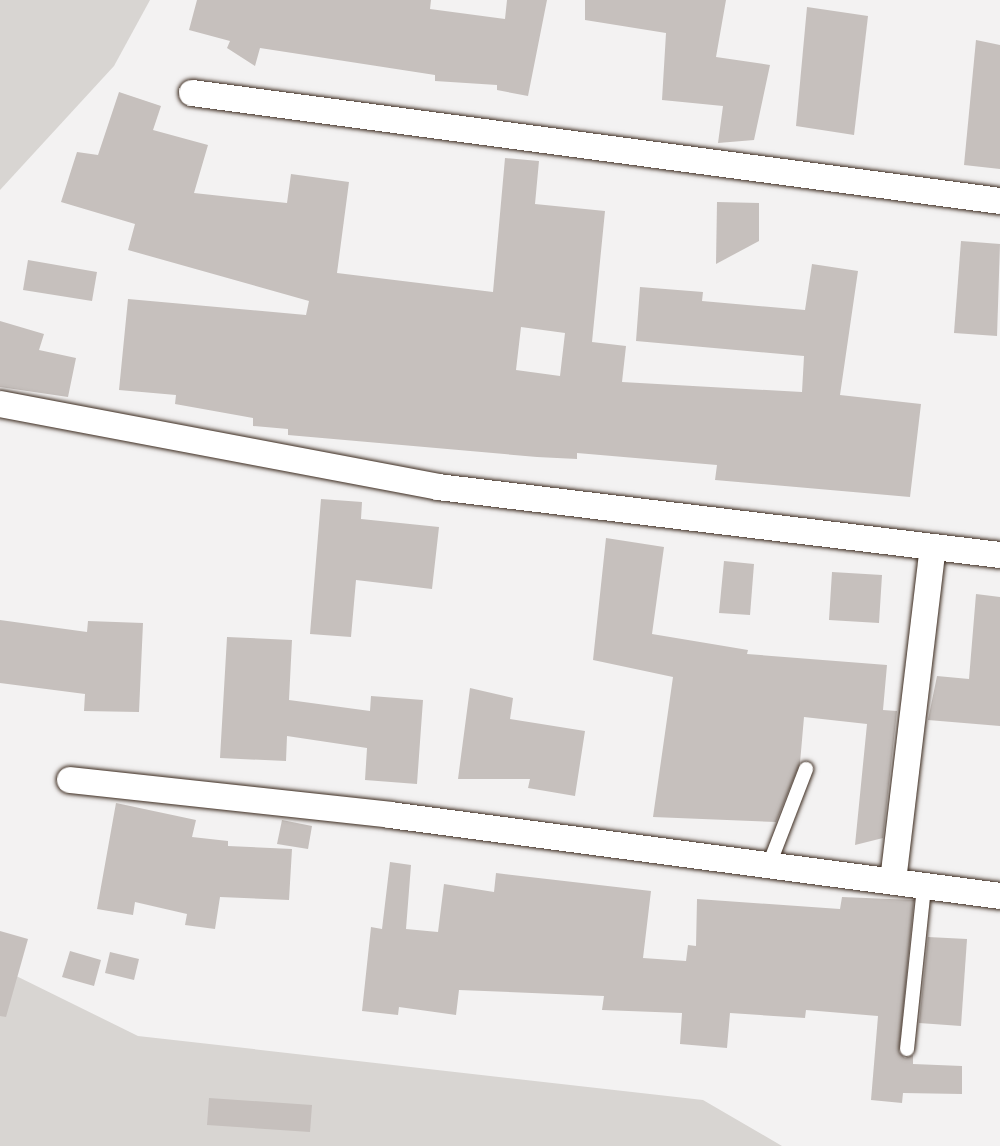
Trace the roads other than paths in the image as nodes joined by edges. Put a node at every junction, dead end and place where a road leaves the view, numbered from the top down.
1 (192, 93) dead end
2 (1000, 201) edge
3 (0, 404) edge
4 (933, 548) junction
5 (1000, 555) edge
6 (806, 769) dead end
7 (70, 780) dead end
8 (769, 865) junction
9 (893, 881) junction
10 (924, 886) junction
11 (1000, 896) edge
12 (907, 1048) dead end

1 - 2 street
3 - 4 street
4 - 5 street
4 - 9 street
6 - 8 lane
7 - 8 street
8 - 9 street
9 - 10 street
10 - 11 street
10 - 12 lane

